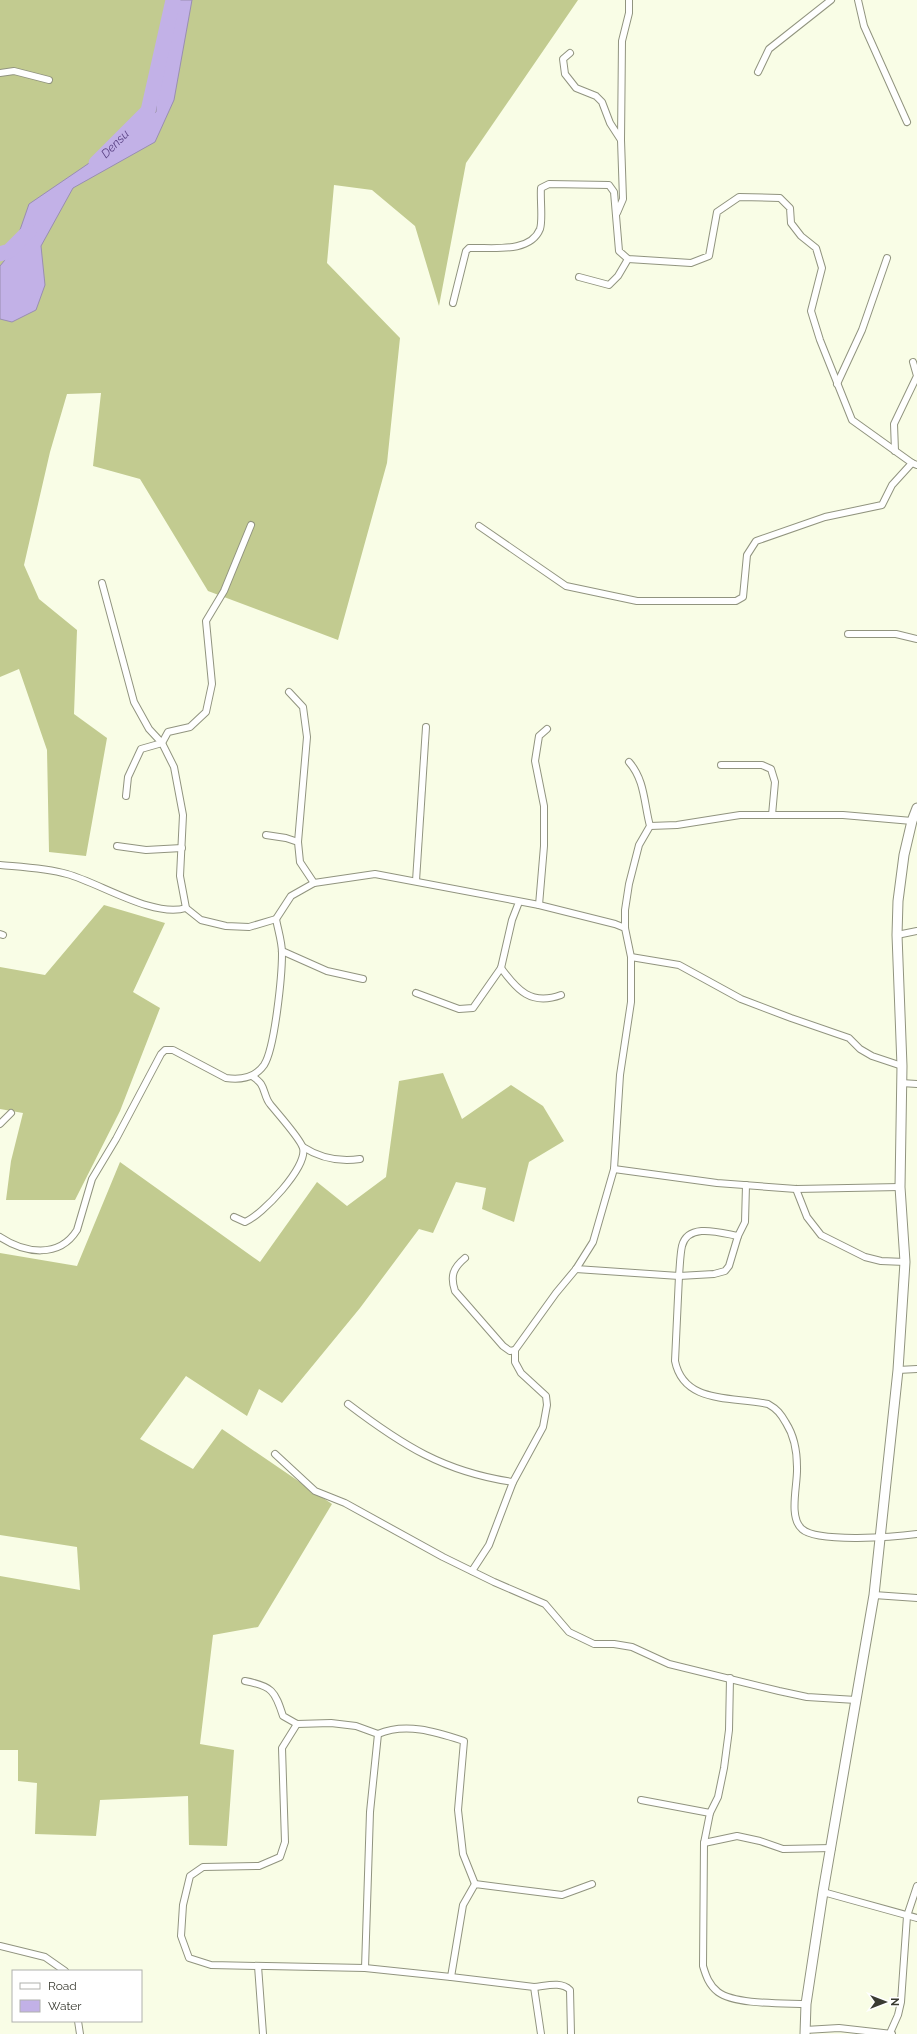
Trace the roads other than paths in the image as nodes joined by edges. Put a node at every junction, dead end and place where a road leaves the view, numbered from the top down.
1 (628, 0) edge
2 (830, 0) edge
3 (858, 0) edge
4 (570, 53) dead end
5 (758, 72) dead end
6 (0, 73) edge
7 (49, 80) dead end
8 (907, 122) dead end
9 (621, 140) junction
10 (616, 214) junction
11 (628, 258) junction
12 (887, 258) dead end
13 (579, 276) dead end
14 (453, 303) dead end
15 (913, 362) dead end
16 (837, 384) junction
17 (895, 451) junction
18 (914, 464) edge
19 (251, 525) dead end
20 (479, 526) dead end
21 (102, 583) dead end
22 (848, 634) dead end
23 (917, 639) edge
24 (289, 692) dead end
25 (426, 727) dead end
26 (547, 729) dead end
27 (162, 743) junction
28 (629, 762) dead end
29 (721, 765) dead end
30 (126, 796) dead end
31 (917, 808) edge
32 (772, 815) junction
33 (912, 821) junction
34 (650, 826) junction
35 (266, 835) dead end
36 (298, 842) junction
37 (118, 846) dead end
38 (182, 848) junction
39 (0, 865) edge
40 (416, 881) junction
41 (314, 883) junction
42 (519, 902) junction
43 (539, 905) junction
44 (186, 908) junction
45 (276, 919) junction
46 (625, 928) junction
47 (917, 931) edge
48 (897, 935) junction
49 (282, 951) junction
50 (631, 957) junction
51 (500, 968) junction
52 (363, 979) dead end
53 (416, 993) dead end
54 (561, 995) dead end
55 (902, 1066) junction
56 (252, 1076) junction
57 (901, 1083) junction
58 (917, 1084) edge
59 (11, 1113) dead end
60 (0, 1124) edge
61 (303, 1147) junction
62 (360, 1159) dead end
63 (614, 1169) junction
64 (746, 1185) junction
65 (900, 1187) junction
66 (796, 1189) junction
67 (234, 1217) dead end
68 (738, 1236) junction
69 (0, 1237) edge
70 (465, 1258) dead end
71 (905, 1262) junction
72 (576, 1269) junction
73 (679, 1275) junction
74 (515, 1350) junction
75 (917, 1369) edge
76 (898, 1370) junction
77 (348, 1404) dead end
78 (275, 1454) dead end
79 (513, 1482) junction
80 (917, 1534) edge
81 (880, 1537) junction
82 (472, 1570) junction
83 (874, 1595) junction
84 (917, 1598) edge
85 (730, 1678) junction
86 (245, 1681) dead end
87 (856, 1700) junction
88 (297, 1724) junction
89 (378, 1734) junction
90 (641, 1800) dead end
91 (710, 1814) junction
92 (704, 1843) junction
93 (832, 1848) junction
94 (474, 1884) junction
95 (592, 1884) dead end
96 (917, 1886) edge
97 (823, 1892) junction
98 (907, 1916) junction
99 (917, 1918) edge
100 (0, 1946) edge
101 (258, 1966) junction
102 (365, 1968) junction
103 (64, 1970) edge
104 (451, 1977) junction
105 (534, 1988) junction
106 (806, 2004) junction
107 (78, 2022) edge
108 (805, 2032) edge
109 (80, 2034) edge
110 (263, 2034) edge
111 (541, 2034) edge
112 (571, 2034) edge
113 (891, 2034) edge

1 - 9 street
2 - 5 street
3 - 8 street
4 - 9 street
6 - 7 street
9 - 10 street
10 - 11 street
10 - 14 street
11 - 13 street
11 - 16 street
12 - 16 street
15 - 17 street
16 - 17 street
17 - 18 street
18 - 20 street
19 - 27 street
21 - 27 street
22 - 23 street
24 - 36 street
25 - 40 street
26 - 43 street
27 - 30 street
27 - 38 street
28 - 34 street
29 - 32 street
31 - 33 street
32 - 33 street
32 - 34 street
33 - 48 street
34 - 46 street
35 - 36 street
36 - 41 street
37 - 38 street
38 - 44 street
39 - 44 street
40 - 41 street
40 - 42 street
41 - 45 street
42 - 43 street
42 - 51 street
43 - 46 street
44 - 45 street
45 - 49 street
46 - 50 street
47 - 48 street
48 - 55 street
49 - 52 street
49 - 56 street
50 - 55 street
50 - 63 street
51 - 53 street
51 - 54 street
55 - 57 street
56 - 61 street
56 - 69 street
57 - 58 street
57 - 65 street
59 - 60 street
61 - 62 street
61 - 67 street
63 - 64 street
63 - 72 street
64 - 66 street
64 - 68 street
65 - 66 street
65 - 71 street
66 - 71 street
68 - 73 street
68 - 73 street
70 - 74 street
71 - 76 street
72 - 73 street
72 - 74 street
73 - 81 street
74 - 79 street
75 - 76 street
76 - 81 street
77 - 79 street
78 - 82 street
79 - 82 street
80 - 81 street
81 - 83 street
82 - 85 street
83 - 84 street
83 - 87 street
85 - 87 street
85 - 91 street
86 - 88 street
87 - 93 street
88 - 89 street
88 - 101 street
89 - 94 street
89 - 102 street
90 - 91 street
91 - 92 street
92 - 93 street
92 - 106 street
93 - 97 street
94 - 95 street
94 - 104 street
96 - 98 street
97 - 98 street
97 - 106 street
98 - 99 street
98 - 113 street
100 - 103 street
101 - 102 street
101 - 110 street
102 - 104 street
104 - 105 street
105 - 111 street
105 - 112 street
106 - 108 street
107 - 109 street
108 - 113 street

